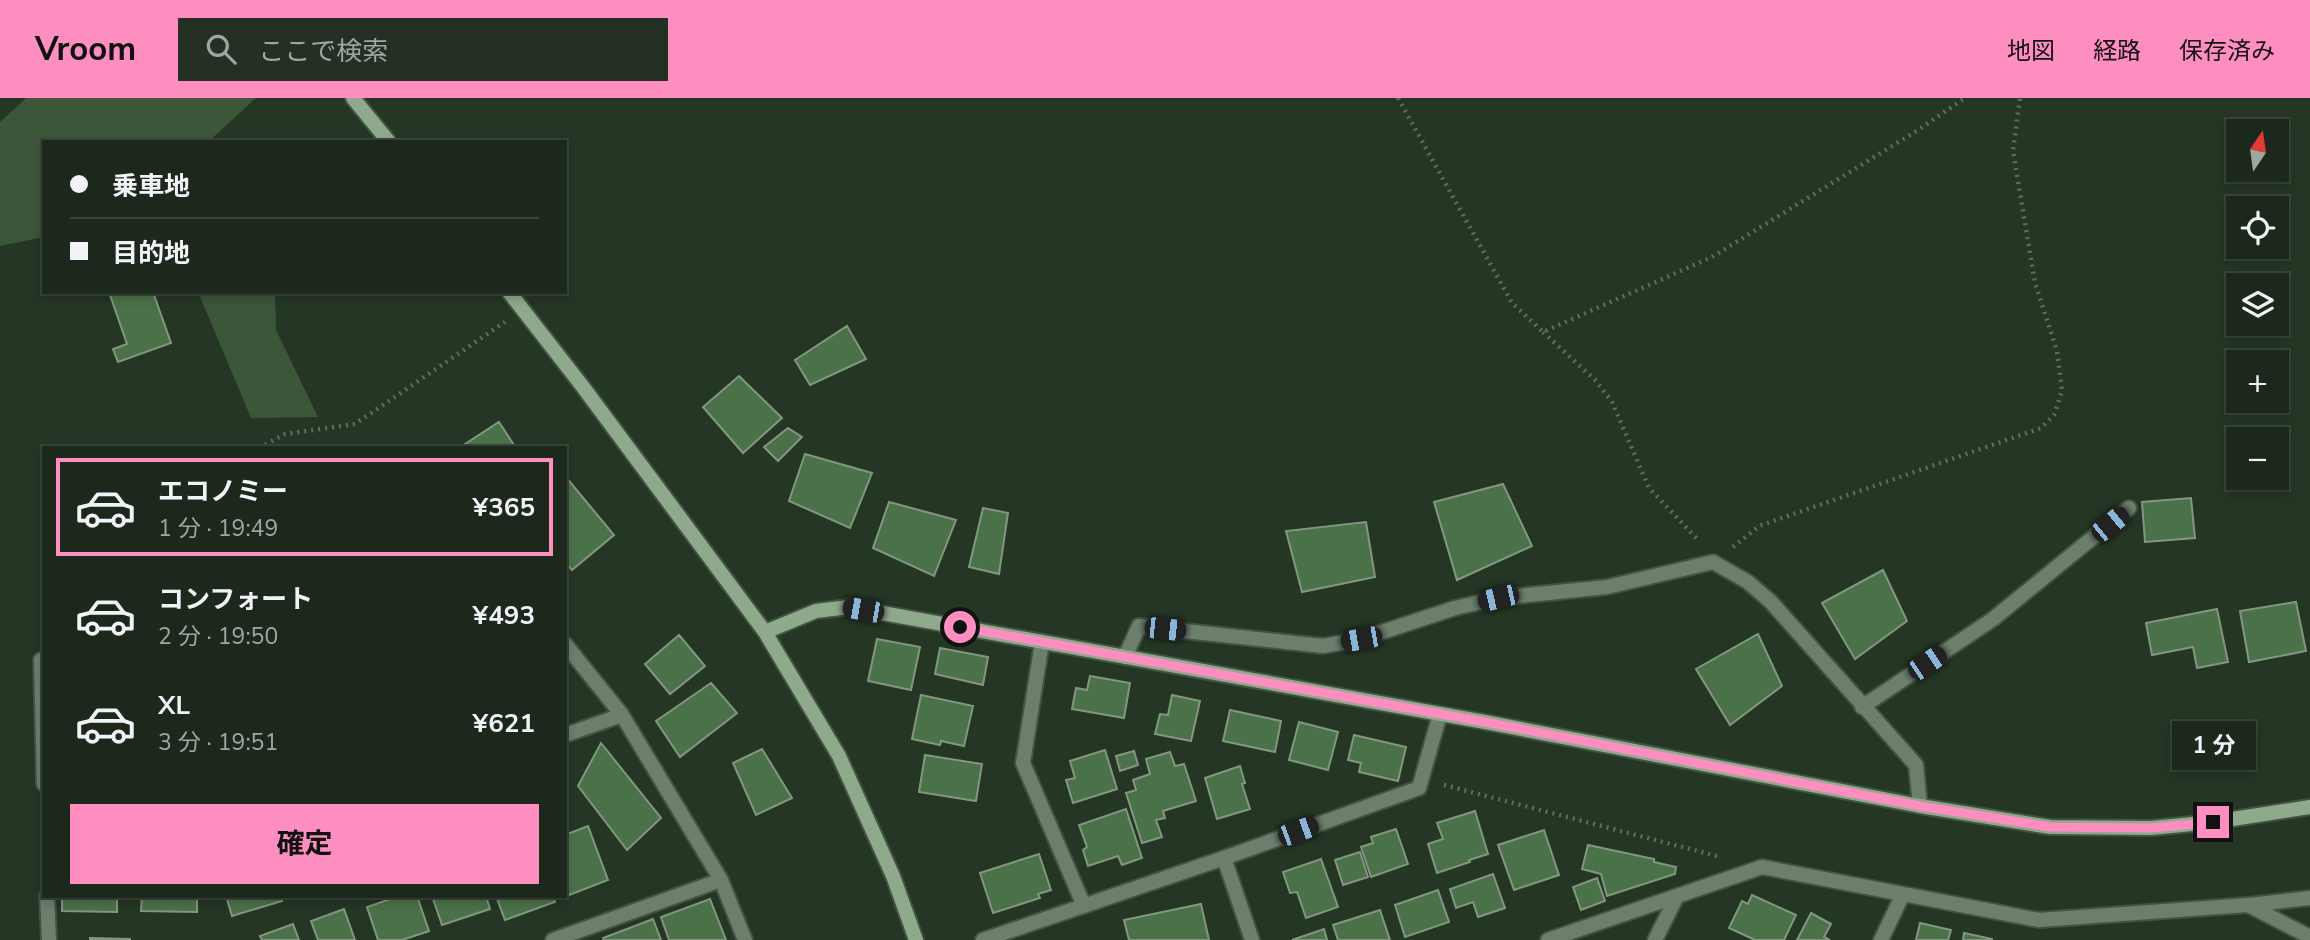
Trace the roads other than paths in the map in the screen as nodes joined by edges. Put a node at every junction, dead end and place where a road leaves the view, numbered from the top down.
1 (353, 98) edge
2 (387, 140) edge
3 (511, 294) edge
4 (2129, 508) dead end
5 (765, 632) junction
6 (1042, 642) junction
7 (567, 646) edge
8 (1125, 657) junction
9 (42, 660) edge
10 (42, 701) edge
11 (1862, 707) junction
12 (1440, 714) junction
13 (622, 715) junction
14 (567, 734) edge
15 (1920, 806) junction
16 (2310, 807) edge
17 (1224, 858) junction
18 (722, 880) junction
19 (1903, 894) junction
20 (1677, 896) junction
21 (47, 898) edge
22 (2310, 898) edge
23 (2248, 905) junction
24 (1084, 906) junction
25 (2310, 937) edge
26 (49, 940) edge
27 (553, 940) edge
28 (745, 940) edge
29 (916, 940) edge
30 (983, 940) edge
31 (1252, 940) edge
32 (1548, 940) edge
33 (1655, 940) edge
34 (1881, 940) edge

1 - 2 street
3 - 5 street
4 - 11 street
5 - 6 street
5 - 29 street
6 - 8 street
6 - 24 street
7 - 13 street
8 - 11 street
8 - 12 street
9 - 10 street
11 - 15 street
12 - 15 street
12 - 17 street
13 - 14 street
13 - 18 street
15 - 16 street
17 - 24 street
17 - 31 street
18 - 27 street
18 - 28 street
19 - 20 street
19 - 23 street
19 - 34 street
20 - 32 street
20 - 33 street
21 - 26 street
22 - 23 street
23 - 25 street
24 - 30 street

